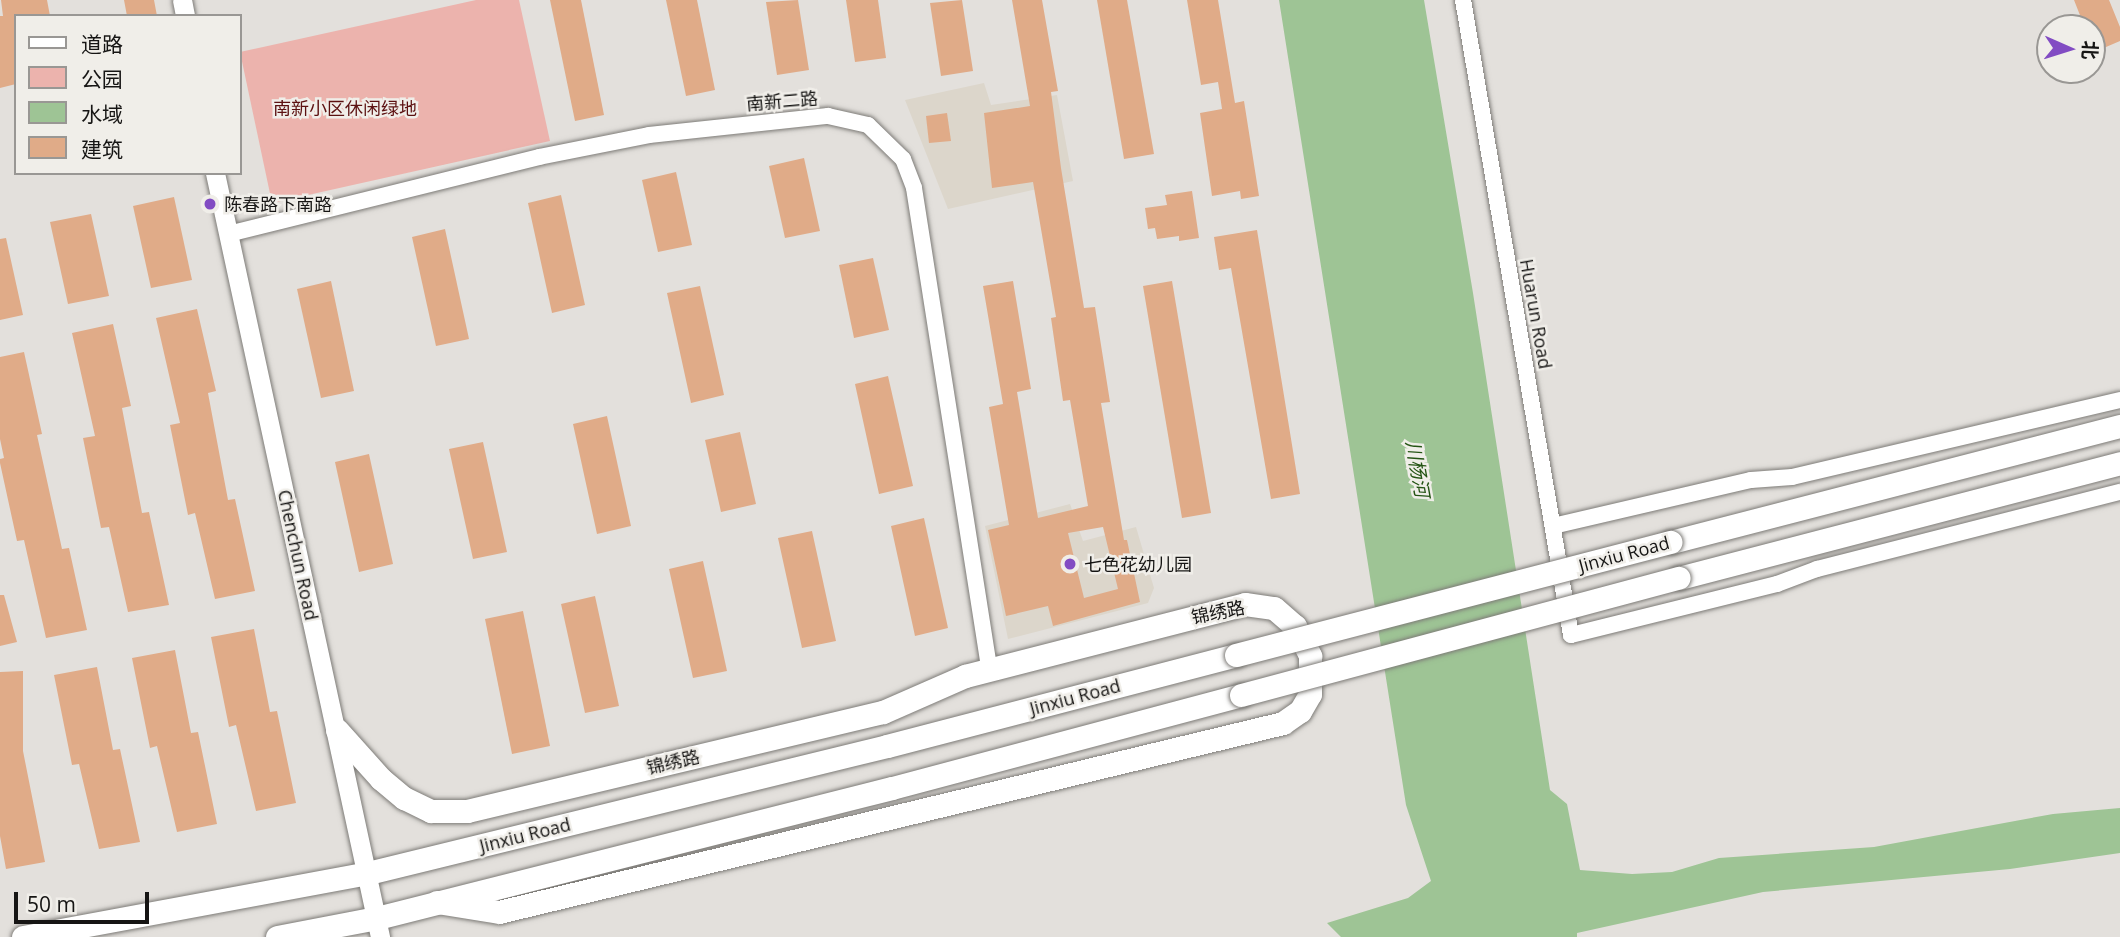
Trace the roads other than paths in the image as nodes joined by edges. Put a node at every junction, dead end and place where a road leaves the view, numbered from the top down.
1 (1463, 0) edge
2 (215, 175) edge
3 (228, 234) junction
4 (2120, 400) edge
5 (2120, 426) edge
6 (2120, 463) edge
7 (2120, 492) edge
8 (1553, 526) junction
9 (989, 669) junction
10 (337, 730) junction
11 (368, 873) junction
12 (437, 902) junction
13 (379, 927) edge
14 (23, 937) edge
15 (277, 937) edge

1 - 8 street, Huarun Road
2 - 3 street, Chenchun Road
3 - 9 street, 南新二路
3 - 10 street, Chenchun Road
4 - 8 street
5 - 11 main road, Jinxiu Road, bridge
6 - 12 main road, bridge
7 - 8 street, Huarun Road
9 - 10 main road, 锦绣路
9 - 12 main road, 锦绣路
10 - 11 street, Chenchun Road
11 - 13 street, Chenchun Road
11 - 14 main road, Jinxiu Road
12 - 13 main road
13 - 15 main road

